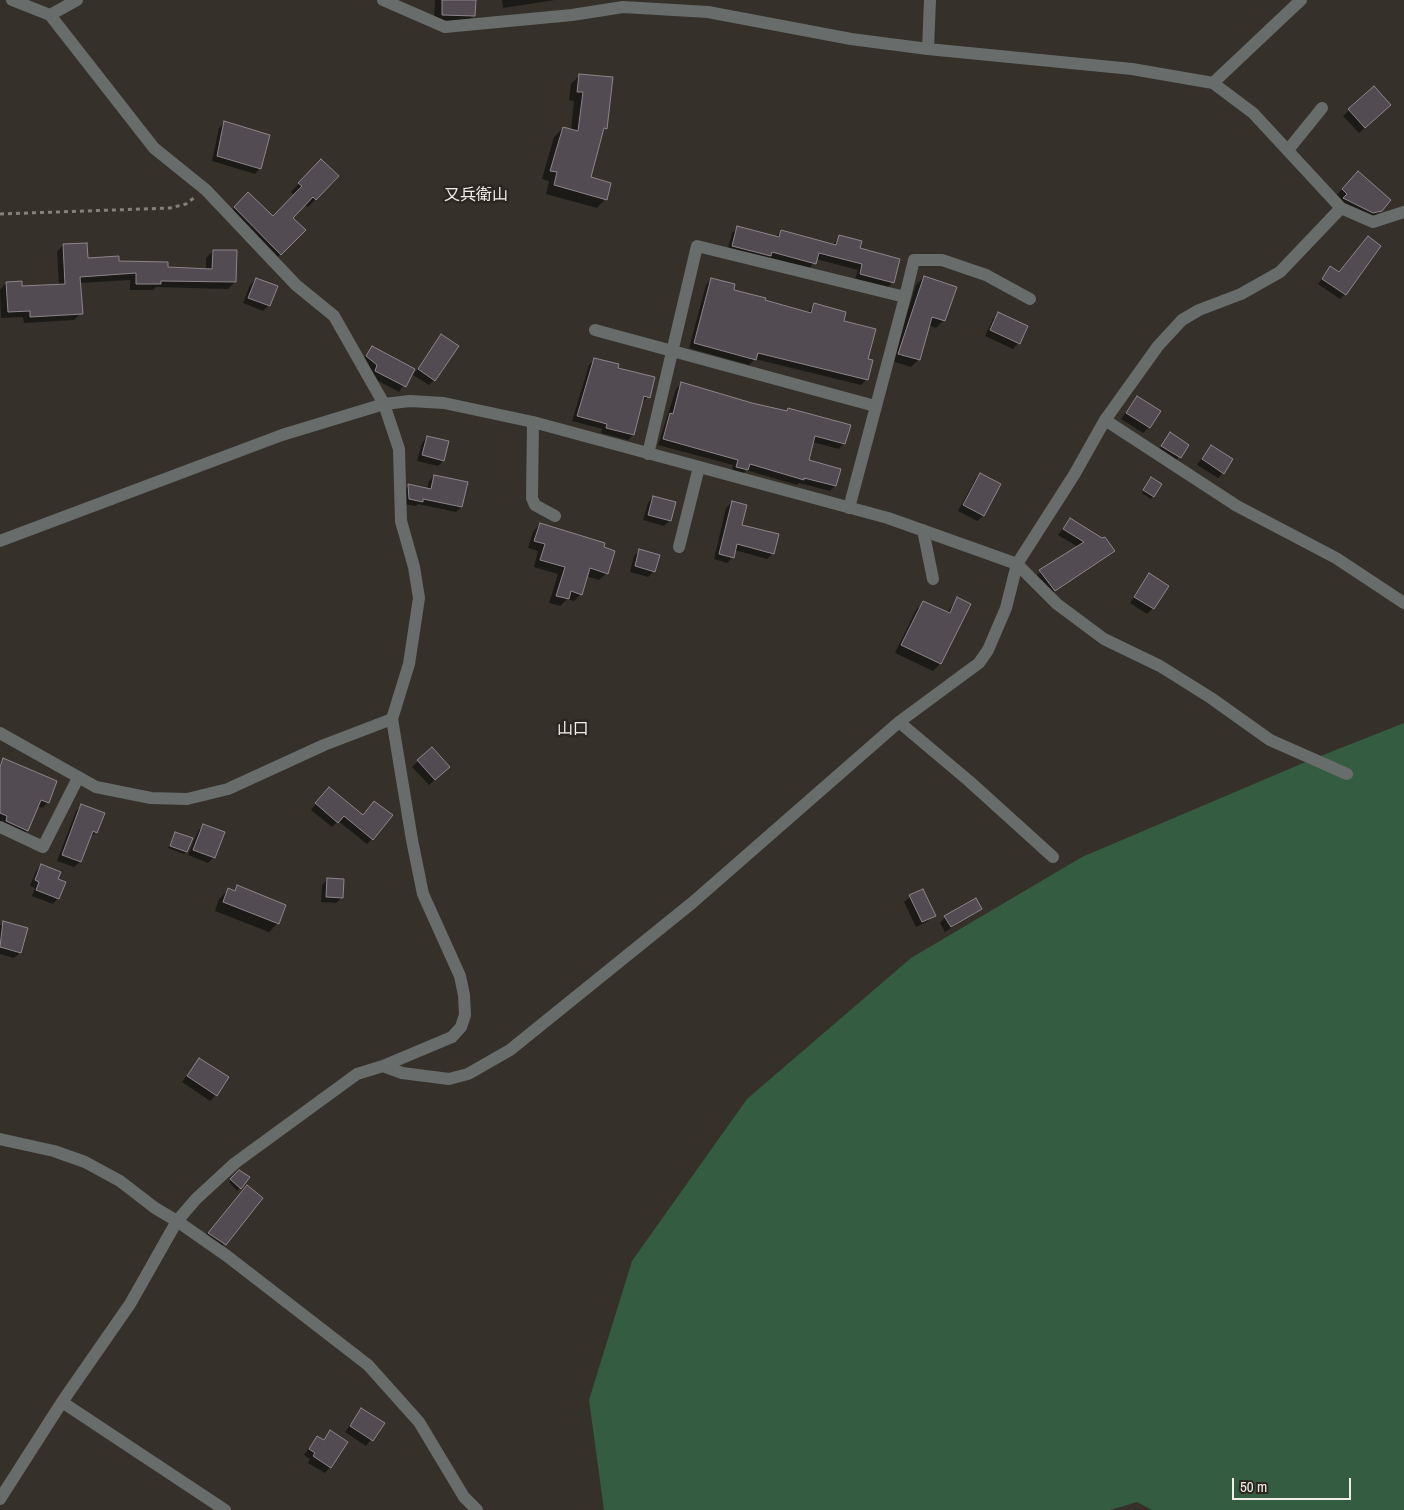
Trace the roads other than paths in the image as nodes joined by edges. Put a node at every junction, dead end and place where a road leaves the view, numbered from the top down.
1 (12, 0) edge
2 (77, 0) edge
3 (383, 0) edge
4 (930, 0) edge
5 (1300, 0) edge
6 (50, 15) junction
7 (928, 49) junction
8 (1213, 83) junction
9 (1322, 108) dead end
10 (1288, 150) junction
11 (1341, 208) junction
12 (1404, 212) edge
13 (905, 297) junction
14 (1030, 299) dead end
15 (595, 330) dead end
16 (673, 350) junction
17 (384, 404) junction
18 (875, 406) junction
19 (1105, 420) junction
20 (533, 422) junction
21 (648, 454) junction
22 (699, 466) junction
23 (849, 508) junction
24 (555, 516) dead end
25 (922, 530) junction
26 (0, 541) edge
27 (679, 547) dead end
28 (1016, 564) junction
29 (932, 579) dead end
30 (1404, 603) edge
31 (392, 719) junction
32 (899, 722) junction
33 (0, 733) edge
34 (1347, 774) dead end
35 (78, 778) junction
36 (0, 827) edge
37 (1053, 857) dead end
38 (383, 1066) junction
39 (0, 1139) edge
40 (177, 1221) junction
41 (62, 1402) junction
42 (0, 1499) edge
43 (225, 1510) edge
44 (476, 1510) edge

1 - 6 street
2 - 6 street
3 - 7 street
4 - 7 street
5 - 8 street
6 - 17 street
7 - 8 street
8 - 10 street
9 - 10 street
10 - 11 street
11 - 12 street
11 - 19 street
13 - 14 street
13 - 16 street
13 - 18 street
15 - 16 street
16 - 18 street
16 - 21 street
17 - 20 street
17 - 26 street
17 - 31 street
18 - 23 street
19 - 28 street
19 - 30 street
20 - 21 street
20 - 24 street
21 - 22 street
22 - 23 street
22 - 27 street
23 - 25 street
25 - 28 street
25 - 29 street
28 - 32 street
28 - 34 street
31 - 35 street
31 - 38 street
32 - 37 street
32 - 38 street
33 - 35 street
35 - 36 street
38 - 40 street
39 - 40 street
40 - 41 street
40 - 44 street
41 - 42 street
41 - 43 street

